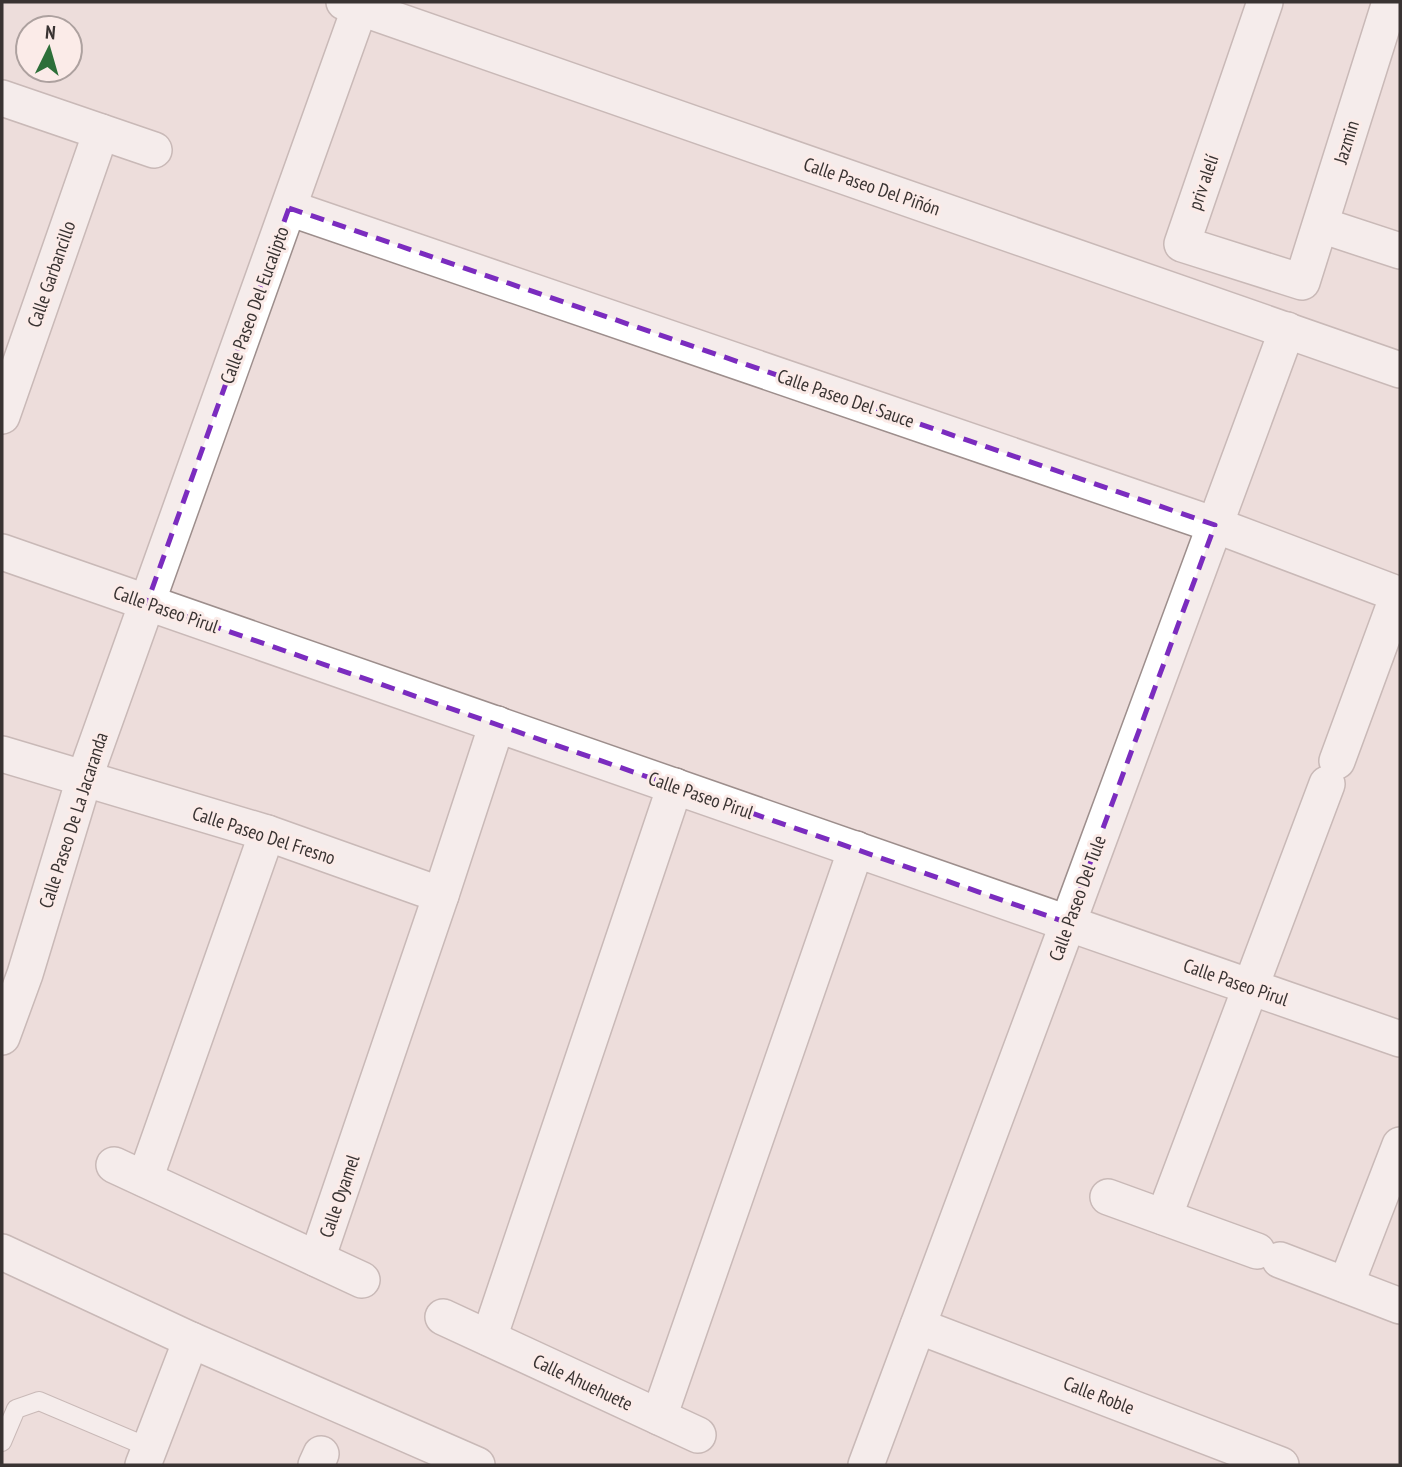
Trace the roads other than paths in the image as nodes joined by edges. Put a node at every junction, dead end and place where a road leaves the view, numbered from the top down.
1 (1265, 2) edge
2 (1390, 2) edge
3 (352, 5) edge
4 (1389, 42) edge
5 (2, 98) edge
6 (101, 132) junction
7 (154, 150) dead end
8 (289, 208) junction
9 (1321, 225) junction
10 (1400, 251) edge
11 (1302, 282) joint
12 (1287, 330) junction
13 (1400, 370) edge
14 (2, 416) edge
15 (1215, 525) junction
16 (2, 552) edge
17 (1399, 595) edge
18 (148, 603) junction
19 (497, 724) junction
20 (2, 754) edge
21 (84, 779) junction
22 (675, 786) junction
23 (267, 833) junction
24 (856, 849) junction
25 (441, 895) junction
26 (1068, 923) junction
27 (13, 969) edge
28 (1251, 987) junction
29 (2, 1037) edge
30 (1400, 1039) edge
31 (1400, 1145) edge
32 (1108, 1197) dead end
33 (1164, 1217) junction
34 (2, 1252) edge
35 (317, 1259) junction
36 (362, 1280) dead end
37 (1346, 1286) junction
38 (1400, 1306) edge
39 (443, 1317) dead end
40 (918, 1326) junction
41 (489, 1338) junction
42 (191, 1340) junction
43 (659, 1417) junction
44 (698, 1435) dead end
45 (2, 1442) edge
46 (147, 1456) edge
47 (477, 1465) edge
48 (866, 1465) edge
49 (1281, 1465) edge

1 - 11 street, priv alelí
2 - 4 street, Jazmin
3 - 8 street, Calle Paseo Del Eucalipto
3 - 12 street, Calle Paseo Del Piñón
4 - 9 street, Jazmin
5 - 6 street
6 - 7 street
6 - 14 street, Calle Garbancillo
8 - 15 street, Calle Paseo Del Sauce
8 - 18 street, Calle Paseo Del Eucalipto
9 - 10 street
9 - 11 street, Jazmin
12 - 13 street, Calle Paseo Del Piñón
12 - 15 street, Calle Paseo Del Tule
15 - 17 street, Calle Paseo Del Sauce
15 - 26 street, Calle Paseo Del Tule
16 - 18 street, Calle Paseo Pirul
17 - 28 street
18 - 19 street, Calle Paseo Pirul
18 - 21 street, Calle Paseo De La Jacaranda
19 - 22 street, Calle Paseo Pirul
19 - 25 street, Calle Oyamel
20 - 21 street, Calle Paseo Del Fresno
21 - 23 street, Calle Paseo Del Fresno
21 - 27 street, Calle Paseo De La Jacaranda
22 - 24 street, Calle Paseo Pirul
22 - 41 street
23 - 25 street, Calle Paseo Del Fresno
23 - 35 street, Calle Oyamel
24 - 26 street, Calle Paseo Pirul
24 - 43 street, Calle Ahuehuete
25 - 35 street, Calle Oyamel
26 - 28 street, Calle Paseo Pirul
26 - 40 street, Calle Paseo Del Tule
27 - 29 street, Calle Paseo De La Jacaranda
28 - 30 street, Calle Paseo Pirul
28 - 33 street
31 - 37 street
32 - 33 street
33 - 37 street
34 - 42 street
35 - 36 street
37 - 38 street
39 - 41 street, Calle Ahuehuete
40 - 48 street, Calle Paseo Del Tule
40 - 49 street, Calle Roble
41 - 43 street, Calle Ahuehuete
42 - 46 street
42 - 47 street
43 - 44 street
45 - 46 lane

